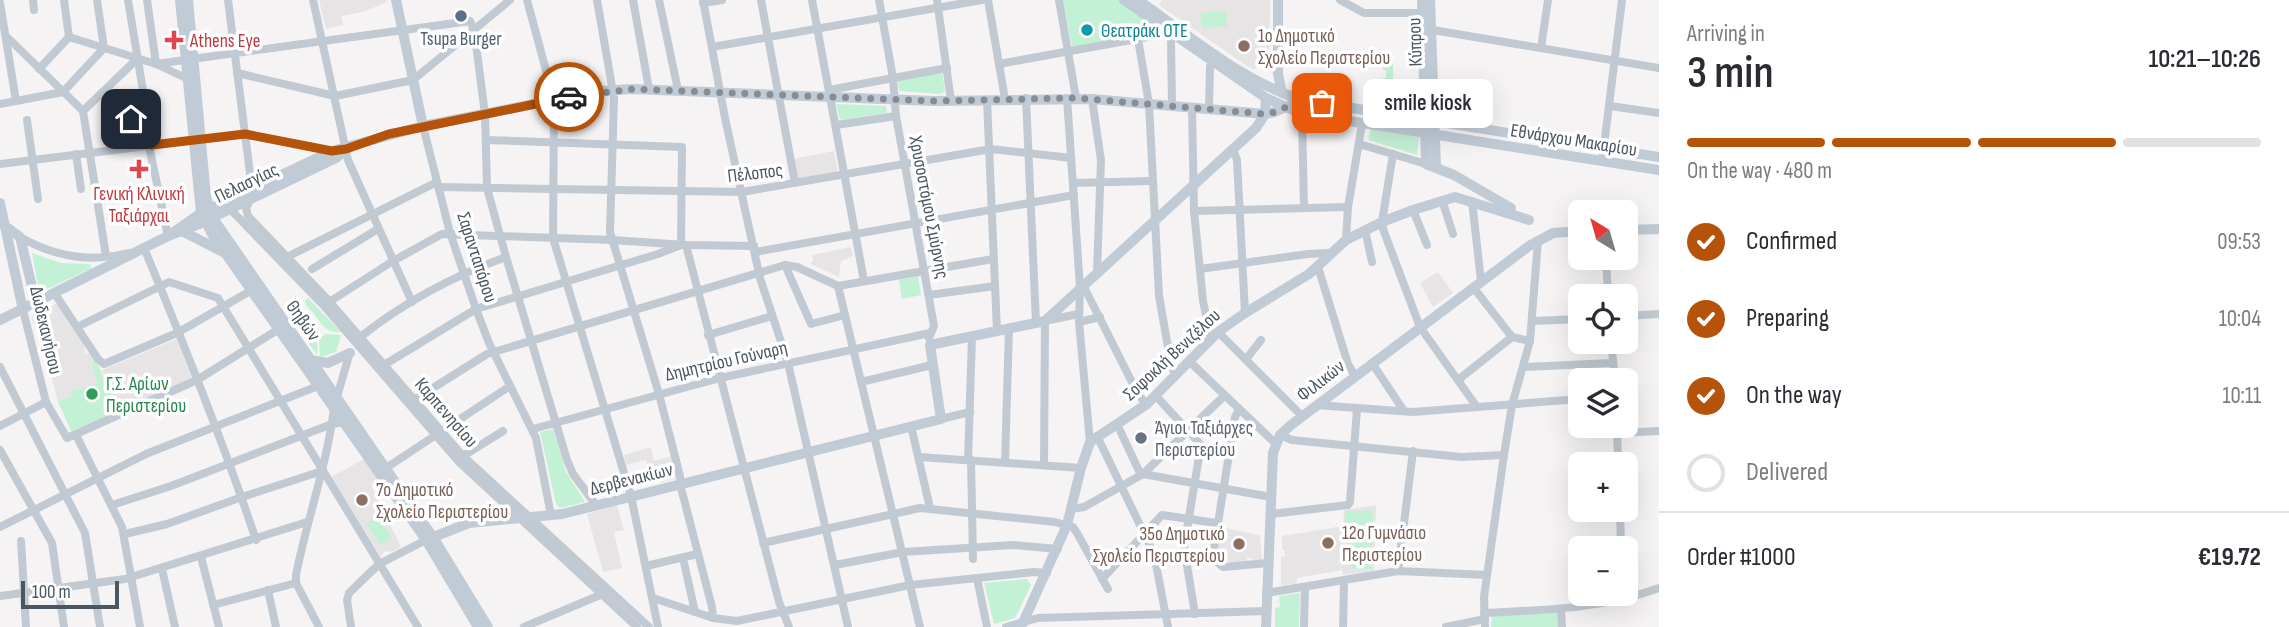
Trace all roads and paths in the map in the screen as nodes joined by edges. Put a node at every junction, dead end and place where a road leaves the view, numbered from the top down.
1 (33, 0) edge
2 (64, 0) edge
3 (97, 0) edge
4 (128, 0) edge
5 (147, 0) edge
6 (180, 0) edge
7 (188, 0) edge
8 (228, 0) edge
9 (313, 0) edge
10 (396, 0) edge
11 (510, 0) edge
12 (527, 0) edge
13 (597, 0) edge
14 (633, 0) edge
15 (659, 0) edge
16 (722, 0) edge
17 (761, 0) edge
18 (812, 0) edge
19 (879, 0) edge
20 (982, 0) edge
21 (988, 0) edge
22 (1059, 0) edge
23 (1124, 0) edge
24 (1278, 0) edge
25 (1340, 0) edge
26 (1422, 0) edge
27 (1430, 0) edge
28 (1548, 0) edge
29 (1622, 0) edge
30 (703, 2) edge
31 (0, 4) edge
32 (938, 4) edge
33 (1142, 4) edge
34 (34, 10) dead end
35 (1426, 13) junction
36 (882, 17) junction
37 (474, 29) junction
38 (817, 29) junction
39 (1427, 29) junction
40 (402, 30) junction
41 (1176, 31) junction
42 (6, 36) junction
43 (69, 37) junction
44 (768, 37) junction
45 (1138, 39) junction
46 (322, 40) junction
47 (712, 47) junction
48 (104, 48) junction
49 (1541, 48) junction
50 (1068, 51) junction
51 (235, 52) junction
52 (136, 59) junction
53 (190, 59) junction
54 (1214, 59) junction
55 (1615, 61) junction
56 (156, 64) junction
57 (999, 64) junction
58 (947, 68) junction
59 (1659, 68) edge
60 (39, 69) junction
61 (237, 73) junction
62 (1278, 74) junction
63 (893, 78) junction
64 (188, 79) junction
65 (413, 80) junction
66 (1263, 85) junction
67 (614, 89) junction
68 (649, 89) junction
69 (678, 90) junction
70 (63, 92) junction
71 (720, 92) junction
72 (830, 92) junction
73 (1282, 93) junction
74 (779, 94) junction
75 (335, 96) junction
76 (1026, 98) junction
77 (1071, 98) junction
78 (1266, 98) junction
79 (895, 99) junction
80 (1005, 99) junction
81 (1092, 99) junction
82 (554, 100) junction
83 (987, 100) junction
84 (1302, 100) junction
85 (16, 101) junction
86 (951, 101) junction
87 (0, 104) edge
88 (1149, 104) junction
89 (1172, 106) junction
90 (1610, 106) junction
91 (1192, 107) junction
92 (1286, 108) junction
93 (1209, 109) junction
94 (83, 111) junction
95 (1251, 113) junction
96 (1659, 113) edge
97 (485, 114) junction
98 (1265, 114) junction
99 (895, 116) junction
100 (147, 117) junction
101 (1317, 117) junction
102 (1302, 118) junction
103 (27, 120) dead end
104 (1430, 120) junction
105 (114, 121) dead end
106 (1362, 124) junction
107 (836, 125) junction
108 (424, 127) junction
109 (1256, 128) junction
110 (245, 134) junction
111 (1431, 134) junction
112 (198, 140) junction
113 (486, 140) junction
114 (554, 142) junction
115 (612, 144) junction
116 (1359, 144) junction
117 (150, 146) junction
118 (346, 149) junction
119 (990, 149) junction
120 (1233, 149) junction
121 (1604, 149) junction
122 (332, 151) junction
123 (91, 153) junction
124 (1029, 153) junction
125 (1393, 154) junction
126 (76, 155) junction
127 (1071, 158) junction
128 (1659, 158) edge
129 (33, 160) junction
130 (1602, 162) junction
131 (0, 164) edge
132 (905, 164) junction
133 (1431, 166) junction
134 (1659, 170) edge
135 (844, 175) junction
136 (1454, 175) junction
137 (1152, 181) junction
138 (1100, 182) junction
139 (795, 183) junction
140 (1073, 183) junction
141 (438, 185) junction
142 (1192, 186) junction
143 (487, 188) junction
144 (80, 189) dead end
145 (552, 189) junction
146 (612, 190) junction
147 (682, 192) junction
148 (741, 192) junction
149 (251, 194) junction
150 (1074, 195) junction
151 (1455, 197) junction
152 (38, 199) dead end
153 (1442, 200) junction
154 (1472, 201) junction
155 (1031, 202) junction
156 (0, 204) edge
157 (1348, 206) junction
158 (1304, 207) junction
159 (230, 209) junction
160 (992, 209) junction
161 (1239, 209) junction
162 (1413, 210) junction
163 (1194, 211) junction
164 (371, 213) junction
165 (207, 215) junction
166 (1155, 220) junction
167 (1529, 220) junction
168 (916, 222) junction
169 (1382, 222) junction
170 (2, 226) edge
171 (378, 229) junction
172 (1659, 229) edge
173 (1364, 230) junction
174 (1638, 230) edge
175 (182, 231) junction
176 (1568, 232) edge
177 (450, 233) junction
178 (855, 233) junction
179 (1453, 234) dead end
180 (168, 236) junction
181 (500, 237) junction
182 (552, 238) junction
183 (1538, 239) junction
184 (612, 240) junction
185 (1346, 240) junction
186 (21, 242) junction
187 (683, 245) junction
188 (1427, 245) dead end
189 (144, 248) junction
190 (5, 249) edge
191 (754, 249) junction
192 (1330, 253) junction
193 (226, 254) junction
194 (106, 256) junction
195 (506, 257) junction
196 (283, 258) junction
197 (993, 258) junction
198 (393, 261) junction
199 (1372, 262) dead end
200 (1241, 263) junction
201 (621, 265) junction
202 (785, 265) junction
203 (1318, 267) junction
204 (312, 269) dead end
205 (1200, 269) junction
206 (925, 270) junction
207 (463, 272) junction
208 (759, 272) junction
209 (1097, 272) junction
210 (864, 281) junction
211 (566, 282) junction
212 (1477, 284) junction
213 (160, 285) junction
214 (838, 286) junction
215 (995, 286) junction
216 (1080, 288) junction
217 (252, 290) junction
218 (697, 291) junction
219 (55, 294) junction
220 (519, 295) junction
221 (929, 295) junction
222 (412, 302) junction
223 (36, 303) junction
224 (327, 303) junction
225 (224, 307) junction
226 (476, 309) junction
227 (23, 310) junction
228 (634, 310) junction
229 (1245, 313) junction
230 (1659, 314) edge
231 (1638, 315) edge
232 (772, 316) junction
233 (845, 316) junction
234 (1100, 317) junction
235 (1079, 318) junction
236 (0, 320) edge
237 (1568, 320) edge
238 (1533, 321) junction
239 (1040, 322) junction
240 (579, 325) junction
241 (77, 327) junction
242 (1420, 327) junction
243 (1009, 328) junction
244 (279, 329) junction
245 (997, 331) junction
246 (930, 332) junction
247 (177, 333) junction
248 (708, 335) junction
249 (1214, 335) junction
250 (972, 336) junction
251 (1512, 337) junction
252 (358, 338) junction
253 (532, 340) junction
254 (1261, 340) dead end
255 (1530, 341) junction
256 (930, 345) junction
257 (249, 348) junction
258 (853, 349) junction
259 (495, 351) junction
260 (350, 352) junction
261 (1612, 354) edge
262 (1247, 358) junction
263 (310, 360) junction
264 (1189, 361) junction
265 (788, 363) junction
266 (1372, 363) junction
267 (1613, 363) junction
268 (932, 365) junction
269 (382, 366) junction
270 (0, 367) edge
271 (1524, 367) junction
272 (1614, 368) edge
273 (1175, 375) junction
274 (1354, 376) junction
275 (720, 378) junction
276 (197, 380) junction
277 (1458, 380) junction
278 (861, 382) junction
279 (318, 386) junction
280 (510, 386) junction
281 (659, 394) junction
282 (1224, 396) junction
283 (1152, 400) junction
284 (1568, 400) edge
285 (282, 401) junction
286 (412, 401) junction
287 (46, 402) junction
288 (335, 403) junction
289 (1316, 405) junction
290 (1512, 405) junction
291 (1477, 407) junction
292 (605, 408) junction
293 (1239, 409) junction
294 (1357, 409) junction
295 (1404, 411) junction
296 (970, 412) junction
297 (24, 414) junction
298 (1302, 416) junction
299 (941, 419) junction
300 (556, 422) junction
301 (338, 423) junction
302 (1117, 424) junction
303 (0, 426) edge
304 (215, 426) junction
305 (911, 426) junction
306 (533, 429) junction
307 (1189, 429) junction
308 (1638, 429) edge
309 (1659, 430) edge
310 (503, 431) dead end
311 (439, 433) junction
312 (301, 435) junction
313 (874, 435) junction
314 (72, 437) junction
315 (1093, 439) junction
316 (1278, 439) junction
317 (1353, 445) junction
318 (0, 450) edge
319 (1413, 451) junction
320 (809, 452) junction
321 (1504, 455) junction
322 (463, 456) junction
323 (919, 457) junction
324 (970, 460) junction
325 (1006, 462) junction
326 (229, 463) junction
327 (1044, 465) junction
328 (386, 468) junction
329 (743, 468) junction
330 (1081, 468) junction
331 (322, 471) junction
332 (1143, 474) junction
333 (97, 478) junction
334 (680, 484) junction
335 (1195, 484) junction
336 (1122, 487) junction
337 (1222, 488) junction
338 (65, 495) junction
339 (631, 496) junction
340 (242, 497) junction
341 (1271, 497) junction
342 (111, 505) junction
343 (596, 505) junction
344 (930, 508) junction
345 (1070, 509) junction
346 (34, 510) junction
347 (893, 512) junction
348 (972, 512) junction
349 (1270, 514) junction
350 (551, 515) junction
351 (526, 518) junction
352 (1189, 518) junction
353 (307, 522) junction
354 (1216, 523) junction
355 (1067, 525) junction
356 (0, 527) edge
357 (827, 528) junction
358 (125, 534) junction
359 (1144, 534) junction
360 (430, 538) junction
361 (256, 540) junction
362 (21, 541) dead end
363 (763, 543) junction
364 (973, 548) junction
365 (1058, 549) junction
366 (903, 552) junction
367 (697, 554) junction
368 (201, 557) junction
369 (683, 558) junction
370 (973, 559) dead end
371 (1268, 563) junction
372 (379, 564) junction
373 (835, 565) junction
374 (646, 566) junction
375 (162, 569) junction
376 (1398, 571) junction
377 (1047, 573) junction
378 (1487, 575) junction
379 (132, 577) junction
380 (977, 578) junction
381 (1102, 579) junction
382 (1344, 581) junction
383 (296, 583) junction
384 (93, 584) junction
385 (910, 585) junction
386 (1305, 587) junction
387 (1659, 588) edge
388 (1108, 589) dead end
389 (58, 590) junction
390 (268, 590) junction
391 (605, 592) junction
392 (1266, 593) junction
393 (1638, 593) edge
394 (23, 594) junction
395 (0, 596) edge
396 (653, 598) junction
397 (842, 599) junction
398 (214, 605) junction
399 (1576, 606) edge
400 (1561, 609) junction
401 (695, 611) junction
402 (782, 611) junction
403 (1266, 611) junction
404 (1166, 614) junction
405 (1195, 614) junction
406 (1124, 617) junction
407 (713, 618) junction
408 (1485, 620) edge
409 (1023, 624) edge
410 (26, 627) edge
411 (64, 627) edge
412 (100, 627) edge
413 (140, 627) edge
414 (175, 627) edge
415 (219, 627) edge
416 (276, 627) edge
417 (319, 627) edge
418 (351, 627) edge
419 (418, 627) edge
420 (478, 627) edge
421 (488, 627) edge
422 (524, 627) edge
423 (637, 627) edge
424 (649, 627) edge
425 (658, 627) edge
426 (789, 627) edge
427 (848, 627) edge
428 (920, 627) edge
429 (987, 627) edge
430 (1006, 627) edge
431 (1123, 627) edge
432 (1168, 627) edge
433 (1266, 627) edge
434 (1304, 627) edge
435 (1343, 627) edge
436 (1446, 627) edge
437 (1562, 627) edge

1 - 34 street
2 - 43 street
3 - 48 street
4 - 52 street
5 - 56 street
6 - 53 street, Θηβών
7 - 53 street, Θηβών
8 - 51 street
9 - 46 street
10 - 40 street, Σαρανταπόρου
11 - 37 street
12 - 82 street
13 - 67 street
14 - 68 street
15 - 69 street
16 - 30 street
17 - 44 street
18 - 38 street
19 - 36 street, Χρυσοστόμου Σμύρνης
20 - 32 street
21 - 57 street
22 - 50 street
23 - 33 street
24 - 62 street
25 - 35 street
26 - 35 street, Κύπρου
27 - 35 street, Κύπρου
28 - 49 street
29 - 55 street
30 - 47 street
31 - 42 street
32 - 36 street
32 - 58 street
33 - 41 street
35 - 39 street, Κύπρου
36 - 38 street
36 - 63 street, Χρυσοστόμου Σμύρνης
37 - 40 street
37 - 65 street
37 - 97 street
38 - 44 street
38 - 72 street
39 - 49 street
39 - 104 street, Κύπρου
40 - 46 street
40 - 65 street, Σαρανταπόρου
41 - 45 street
41 - 54 street
41 - 89 street
42 - 60 street
42 - 85 street
43 - 48 street
43 - 60 street
44 - 47 street
44 - 74 street
45 - 50 street
45 - 88 street
46 - 51 street
46 - 75 street
47 - 71 street
48 - 52 street
48 - 70 street
49 - 55 street
50 - 57 street
50 - 77 street
51 - 53 street
51 - 61 street
52 - 56 street
52 - 94 street
52 - 100 street
53 - 56 street
53 - 64 street, Θηβών
53 - 112 street, Θηβών
54 - 66 street, Εθνάρχου Μακαρίου
54 - 78 street
54 - 93 street
55 - 59 street
55 - 90 street
56 - 64 street
57 - 80 street
58 - 63 street
58 - 86 street
60 - 70 street
61 - 75 street
61 - 110 street
62 - 66 street
62 - 73 street
63 - 72 street
63 - 79 street, Χρυσοστόμου Σμύρνης
64 - 112 street, Θηβών
65 - 75 street
65 - 108 street, Σαρανταπόρου
66 - 73 street, Εθνάρχου Μακαρίου
67 - 68 street
67 - 82 street
67 - 115 street
68 - 69 street
69 - 71 street
70 - 85 street
70 - 94 street
71 - 74 street
71 - 148 street
72 - 74 street
72 - 79 street
72 - 107 street
73 - 84 street, Εθνάρχου Μακαρίου
74 - 139 street
75 - 118 street
76 - 77 street
76 - 80 street
76 - 124 street
77 - 81 street
77 - 127 street
78 - 92 street
78 - 98 street
79 - 86 street
79 - 99 street, Χρυσοστόμου Σμύρνης
80 - 83 street
81 - 88 street
81 - 138 street
82 - 97 street
82 - 114 street
83 - 86 street
83 - 119 street
84 - 92 street
84 - 104 street, Εθνάρχου Μακαρίου
85 - 87 street
88 - 89 street
88 - 137 street
89 - 91 street
90 - 96 street
90 - 121 street
91 - 93 street
91 - 142 street
92 - 98 street
92 - 101 street
93 - 95 street
94 - 123 street
95 - 98 street
95 - 109 street
97 - 108 street
97 - 113 street
98 - 102 street
98 - 109 street
99 - 107 street
99 - 132 street, Χρυσοστόμου Σμύρνης
100 - 105 street
100 - 117 street
101 - 102 street
101 - 106 street, Εθνάρχου Μακαρίου
102 - 158 street
103 - 129 street
104 - 111 street, Κύπρου
104 - 121 street, Εθνάρχου Μακαρίου
106 - 111 street, Εθνάρχου Μακαρίου
106 - 116 street
107 - 135 street
108 - 118 street
108 - 141 street, Σαρανταπόρου
109 - 120 street
110 - 112 street
110 - 122 street
110 - 149 street
111 - 130 street, Εθνάρχου Μακαρίου
111 - 133 street, Κύπρου
112 - 117 street
112 - 165 street, Θηβών
113 - 114 street
113 - 143 street
114 - 115 street
114 - 145 street
115 - 146 street
115 - 147 street
116 - 125 street
116 - 157 street
117 - 123 street
117 - 180 street
118 - 122 street, Πελασγίας
118 - 149 street, Πελασγίας
118 - 164 street
119 - 124 street, Πέλοπος
119 - 132 street, Πέλοπος
119 - 160 street
120 - 142 street
120 - 161 street
121 - 128 street, Εθνάρχου Μακαρίου
121 - 130 street
122 - 149 street, Πελασγίας
123 - 126 street
123 - 194 street
124 - 127 street, Πέλοπος
124 - 155 street
125 - 133 street
125 - 169 street
126 - 129 street
126 - 144 street
127 - 140 street
129 - 131 street
129 - 152 street
130 - 134 street, Εθνάρχου Μακαρίου
132 - 135 street, Πέλοπος
132 - 168 street, Χρυσοστόμου Σμύρνης
133 - 136 street
135 - 139 street, Πέλοπος
135 - 178 street
136 - 151 street
136 - 167 street
137 - 138 street
137 - 166 street
138 - 140 street
138 - 209 street
139 - 148 street, Πέλοπος
140 - 150 street
141 - 143 street, Πέλοπος
141 - 164 street
141 - 177 street, Σαρανταπόρου
142 - 163 street
142 - 166 street
143 - 145 street, Πέλοπος
143 - 181 street
145 - 146 street, Πέλοπος
145 - 182 street
146 - 147 street, Πέλοπος
146 - 184 street
147 - 148 street, Πέλοπος
147 - 187 street
148 - 191 street
149 - 159 street, Πελασγίας
149 - 165 street, Πελασγίας
149 - 196 street, Καρπενησίου
150 - 155 street
150 - 216 street
151 - 153 street, Σοφοκλή Βενιζέλου
151 - 154 street, Σοφοκλή Βενιζέλου
153 - 162 street, Σοφοκλή Βενιζέλου
153 - 179 street
154 - 167 street, Σοφοκλή Βενιζέλου
154 - 212 street
155 - 160 street
155 - 239 street
156 - 170 street, Δωδεκανήσου
157 - 158 street
157 - 185 street
158 - 161 street
159 - 165 street, Πελασγίας
159 - 196 street, Καρπενησίου
160 - 168 street
160 - 197 street
161 - 163 street
161 - 200 street
162 - 169 street, Σοφοκλή Βενιζέλου
162 - 188 street
163 - 205 street
164 - 171 street
164 - 196 street
165 - 175 street, Πελασγίας
165 - 180 street, Πελασγίας
165 - 193 street, Θηβών
165 - 263 street, Θηβών
166 - 209 street
166 - 273 street
167 - 183 street
168 - 178 street
168 - 206 street, Χρυσοστόμου Σμύρνης
169 - 173 street, Σοφοκλή Βενιζέλου
169 - 242 street
170 - 186 street
170 - 190 street, Δωδεκανήσου
171 - 198 street
171 - 204 street
172 - 174 street
173 - 185 street, Σοφοκλή Βενιζέλου
173 - 199 street
175 - 180 street, Πελασγίας
175 - 193 street
176 - 183 street
177 - 181 street
177 - 198 street
177 - 207 street, Σαρανταπόρου
178 - 191 street
178 - 210 street
180 - 189 street, Πελασγίας
181 - 182 street
181 - 195 street
182 - 184 street
182 - 211 street
183 - 212 street, Φιλικών
183 - 238 street
184 - 187 street
184 - 201 street
185 - 192 street, Σοφοκλή Βενιζέλου
186 - 190 street
186 - 194 street
186 - 223 street, Δωδεκανήσου
187 - 191 street
187 - 201 street
187 - 218 street
189 - 194 street
189 - 213 street
189 - 219 street, Πελασγίας
190 - 227 street, Δωδεκανήσου
191 - 208 street
192 - 200 street
192 - 203 street, Σοφοκλή Βενιζέλου
193 - 217 street, Θηβών
195 - 207 street
195 - 220 street
196 - 224 street, Καρπενησίου
197 - 206 street
197 - 215 street
198 - 222 street
198 - 224 street
200 - 205 street
200 - 229 street
201 - 211 street
201 - 228 street
202 - 208 street
202 - 214 street
202 - 233 street
203 - 229 street, Σοφοκλή Βενιζέλου
203 - 274 street
205 - 249 street
206 - 210 street
206 - 221 street, Χρυσοστόμου Σμύρνης
207 - 222 street
207 - 226 street, Σαρανταπόρου
208 - 218 street
208 - 232 street
209 - 216 street
210 - 214 street
211 - 220 street
211 - 240 street
212 - 242 street, Φιλικών
212 - 251 street
213 - 225 street
213 - 241 street
213 - 247 street
214 - 233 street
215 - 221 street
215 - 245 street
216 - 234 street
216 - 235 street
216 - 239 street
217 - 225 street
217 - 244 street, Θηβών
218 - 228 street
218 - 248 street
219 - 223 street, Πελασγίας
219 - 241 street
220 - 226 street
220 - 253 street
221 - 246 street, Χρυσοστόμου Σμύρνης
222 - 252 street
223 - 227 street, Πελασγίας
224 - 252 street, Καρπενησίου
225 - 247 street
225 - 257 street
226 - 259 street, Σαρανταπόρου
226 - 269 street
227 - 236 street, Πελασγίας
227 - 287 street, Δωδεκανήσου
228 - 240 street
228 - 281 street
229 - 249 street, Σοφοκλή Βενιζέλου
230 - 231 street
232 - 248 street
232 - 265 street
233 - 258 street
234 - 235 street
234 - 283 street
235 - 239 street
235 - 315 street
237 - 238 street
238 - 255 street
239 - 243 street
239 - 327 street
240 - 253 street
240 - 292 street
241 - 247 street
242 - 266 street, Φιλικών
242 - 277 street
243 - 245 street
243 - 325 street
244 - 257 street
244 - 279 street, Θηβών
245 - 250 street
246 - 256 street, Χρυσοστόμου Σμύρνης
246 - 258 street, Δημητρίου Γούναρη
247 - 276 street
248 - 275 street
249 - 262 street
249 - 264 street, Σοφοκλή Βενιζέλου
250 - 256 street
250 - 296 street
251 - 255 street
251 - 277 street
252 - 260 street
252 - 269 street, Καρπενησίου
253 - 259 street
253 - 300 street
254 - 262 street
255 - 271 street
256 - 268 street, Χρυσοστόμου Σμύρνης
257 - 276 street
257 - 285 street
258 - 265 street, Δημητρίου Γούναρη
258 - 278 street
259 - 280 street, Σαρανταπόρου
259 - 286 street
260 - 263 street
260 - 288 street
261 - 267 street
262 - 298 street
263 - 288 street, Θηβών
264 - 273 street, Σοφοκλή Βενιζέλου
264 - 282 street
265 - 275 street, Δημητρίου Γούναρη
265 - 320 street
266 - 274 street, Φιλικών
266 - 295 street
267 - 271 street
267 - 272 street
268 - 278 street
268 - 299 street, Χρυσοστόμου Σμύρνης
269 - 286 street, Καρπενησίου
270 - 297 street
271 - 290 street
273 - 283 street, Σοφοκλή Βενιζέλου
274 - 289 street, Φιλικών
275 - 281 street, Δημητρίου Γούναρη
275 - 329 street
276 - 304 street
276 - 314 street
277 - 291 street
278 - 313 street
279 - 285 street
279 - 288 street, Θηβών
280 - 306 street, Σαρανταπόρου
280 - 311 street
281 - 292 street, Δημητρίου Γούναρη
281 - 334 street
282 - 293 street
282 - 307 street
283 - 302 street, Σοφοκλή Βενιζέλου
283 - 307 street
284 - 290 street
285 - 304 street
285 - 312 street
286 - 311 street, Καρπενησίου
287 - 297 street
287 - 314 street, Δωδεκανήσου
288 - 301 street, Θηβών
288 - 328 street, Θηβών
289 - 294 street
289 - 298 street, Φιλικών
290 - 291 street
290 - 321 street
291 - 295 street
292 - 300 street, Δημητρίου Γούναρη
292 - 339 street
293 - 316 street
293 - 337 street
294 - 295 street
294 - 317 street
296 - 299 street, Δερβενακίων
296 - 324 street
297 - 303 street
297 - 338 street
298 - 316 street, Φιλικών
299 - 305 street, Δερβενακίων
300 - 306 street, Δημητρίου Γούναρη
300 - 343 street
301 - 312 street
301 - 331 street
301 - 360 street, Θηβών
302 - 315 street, Σοφοκλή Βενιζέλου
302 - 332 street
304 - 326 street
304 - 333 street
305 - 313 street, Δερβενακίων
305 - 323 street
306 - 350 street, Σαρανταπόρου
307 - 332 street
307 - 335 street
308 - 309 street
310 - 322 street
311 - 322 street, Καρπενησίου
311 - 328 street
311 - 351 street, Καρπενησίου
312 - 326 street
312 - 331 street
313 - 320 street, Δερβενακίων
313 - 347 street
314 - 333 street, Δωδεκανήσου
315 - 330 street
315 - 336 street
316 - 317 street
316 - 341 street
317 - 319 street
317 - 349 street
318 - 346 street
319 - 321 street
319 - 376 street
320 - 329 street, Δερβενακίων
320 - 357 street
321 - 378 street
322 - 351 street, Καρπενησίου
323 - 324 street
323 - 344 street
324 - 325 street
324 - 348 street
325 - 327 street
326 - 340 street
326 - 342 street
327 - 330 street
328 - 360 street, Θηβών
329 - 334 street, Δερβενακίων
329 - 363 street
330 - 345 street
331 - 340 street
331 - 353 street
331 - 372 street
332 - 335 street
332 - 336 street
333 - 338 street
333 - 342 street, Δωδεκανήσου
334 - 339 street, Δερβενακίων
334 - 367 street
335 - 337 street
335 - 352 street
336 - 345 street
336 - 359 street
337 - 341 street
337 - 354 street
338 - 346 street
338 - 384 street
339 - 343 street, Δερβενακίων
339 - 374 street
340 - 358 street
340 - 361 street
341 - 349 street
342 - 358 street, Δωδεκανήσου
343 - 350 street, Δερβενακίων
344 - 347 street
344 - 348 street
345 - 355 street
346 - 356 street
346 - 389 street
347 - 357 street
347 - 366 street
348 - 355 street
348 - 364 street
349 - 371 street
350 - 351 street, Δερβενακίων
351 - 360 street, Δερβενακίων
351 - 391 street, Καρπενησίου
352 - 354 street
352 - 359 street
352 - 405 street
353 - 361 street
353 - 383 street
354 - 371 street
355 - 365 street
355 - 381 street
357 - 363 street
357 - 373 street
358 - 379 street, Δωδεκανήσου
359 - 381 street
359 - 404 street
360 - 372 street, Δερβενακίων
360 - 420 street, Θηβών
360 - 421 street, Θηβών
361 - 368 street
362 - 394 street
363 - 402 street
364 - 365 street
364 - 366 street
364 - 370 street
365 - 377 street
366 - 373 street
366 - 385 street
367 - 369 street
367 - 407 street
368 - 375 street
368 - 398 street
369 - 374 street
369 - 401 street
371 - 392 street
372 - 418 street, Δερβενακίων
372 - 419 street
373 - 397 street
374 - 396 street
375 - 379 street
375 - 414 street
376 - 378 street
376 - 382 street
377 - 380 street
377 - 409 street
378 - 408 street
379 - 384 street
379 - 413 street, Δωδεκανήσου
380 - 385 street
380 - 429 street
381 - 388 street
382 - 386 street
382 - 435 street
383 - 390 street
383 - 417 street
384 - 389 street
384 - 412 street
385 - 397 street
385 - 428 street
386 - 392 street
386 - 434 street
387 - 393 street
389 - 394 street
389 - 411 street
390 - 398 street
390 - 416 street
391 - 422 street
391 - 423 street, Καρπενησίου
391 - 424 street, Καρπενησίου
392 - 403 street
394 - 395 street
394 - 410 street
396 - 401 street
396 - 425 street
397 - 402 street
397 - 427 street
398 - 415 street
399 - 400 street
400 - 408 street
400 - 437 street
401 - 407 street
402 - 407 street
402 - 426 street
403 - 405 street
403 - 433 street
404 - 405 street
404 - 406 street
404 - 432 street
406 - 409 street
406 - 431 street
408 - 436 street
409 - 430 street

